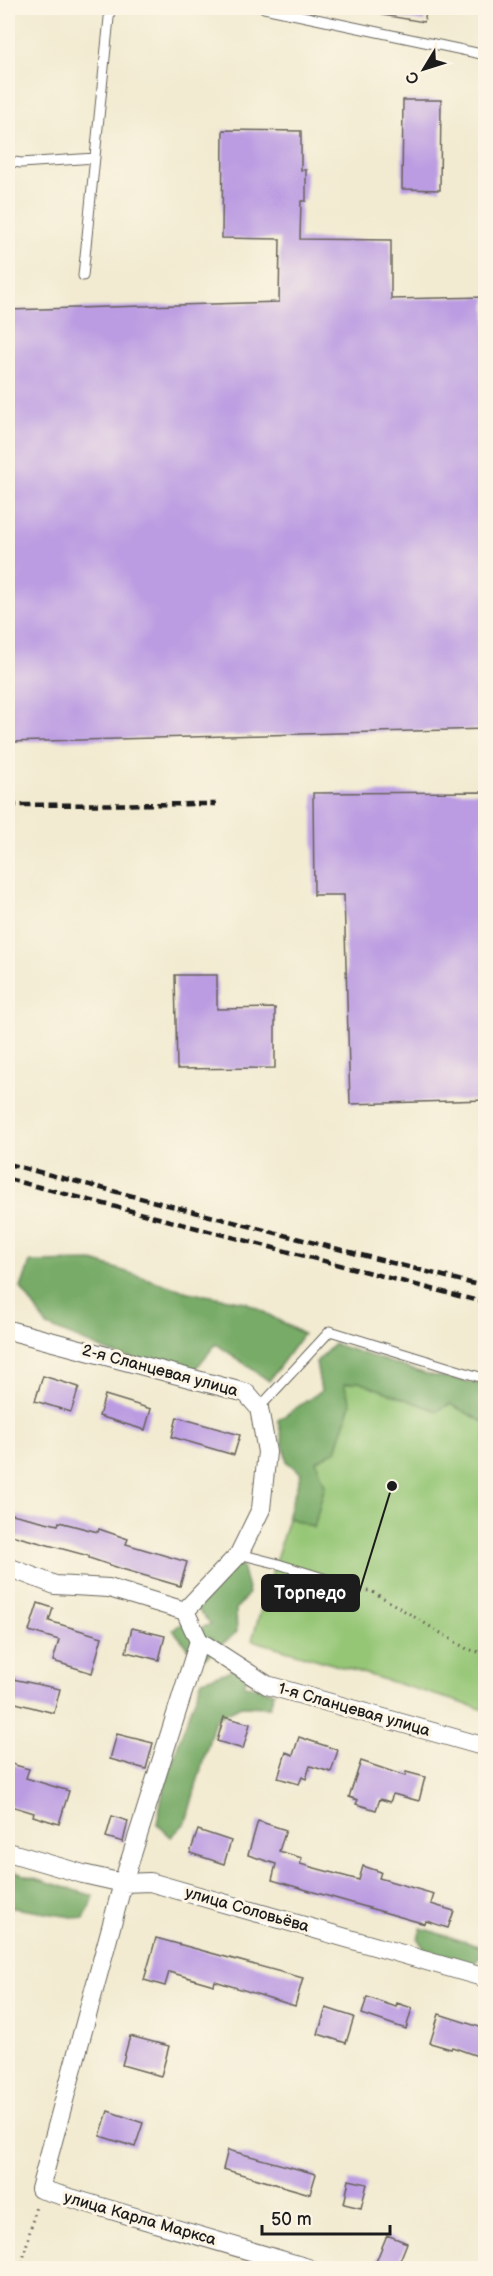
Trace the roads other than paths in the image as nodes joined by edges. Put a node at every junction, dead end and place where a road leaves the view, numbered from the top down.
1 (110, 8) edge
2 (264, 8) edge
3 (486, 55) edge
4 (95, 158) junction
5 (8, 161) edge
6 (83, 276) dead end
7 (8, 1330) edge
8 (486, 1379) edge
9 (259, 1408) junction
10 (239, 1554) junction
11 (8, 1567) edge
12 (333, 1581) road end
13 (185, 1611) junction
14 (199, 1641) junction
15 (486, 1747) edge
16 (8, 1852) edge
17 (123, 1883) junction
18 (486, 1977) edge
19 (308, 2268) edge

1 - 4 lane
2 - 3 lane
4 - 5 lane
4 - 6 lane
7 - 9 street, 2-я Сланцевая улица
8 - 9 lane
9 - 10 street
10 - 12 lane
10 - 13 street
11 - 13 street
13 - 14 street
14 - 15 street, 1-я Сланцевая улица
14 - 17 street
16 - 17 street, улица Соловьёва
17 - 18 street, улица Соловьёва
17 - 19 street, улица Карла Маркса

